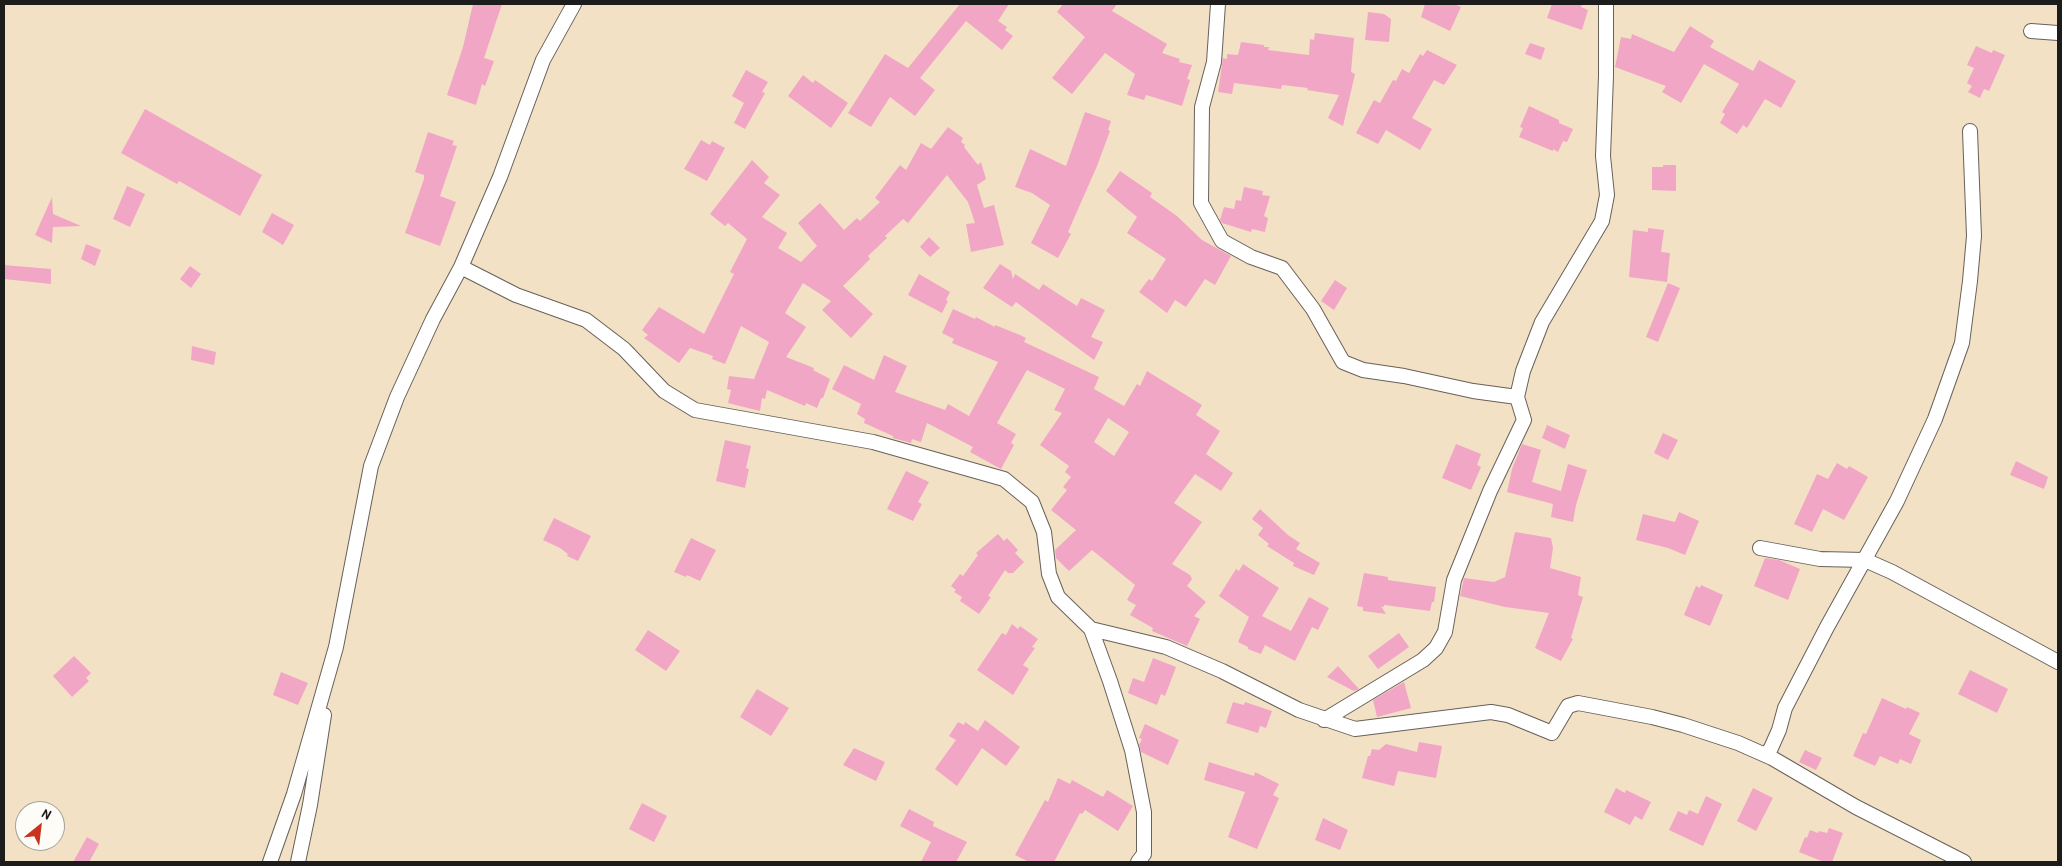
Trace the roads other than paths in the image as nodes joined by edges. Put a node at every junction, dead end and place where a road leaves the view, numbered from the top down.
1 (574, 4) edge
2 (1218, 4) edge
3 (1606, 4) edge
4 (2031, 31) dead end
5 (2058, 33) edge
6 (1970, 131) dead end
7 (461, 267) junction
8 (1517, 397) junction
9 (1760, 548) dead end
10 (1865, 560) junction
11 (1091, 629) junction
12 (2058, 662) edge
13 (326, 680) junction
14 (1324, 720) junction
15 (1766, 755) junction
16 (270, 862) edge
17 (298, 862) edge
18 (1138, 862) edge
19 (1964, 862) edge

1 - 7 street
2 - 8 street
3 - 8 street
4 - 5 street
6 - 10 street
7 - 11 street
7 - 13 street
8 - 14 street
9 - 10 street
10 - 12 street
10 - 15 street
11 - 14 street
11 - 18 street
13 - 16 street
13 - 17 street
14 - 15 street
15 - 19 street

